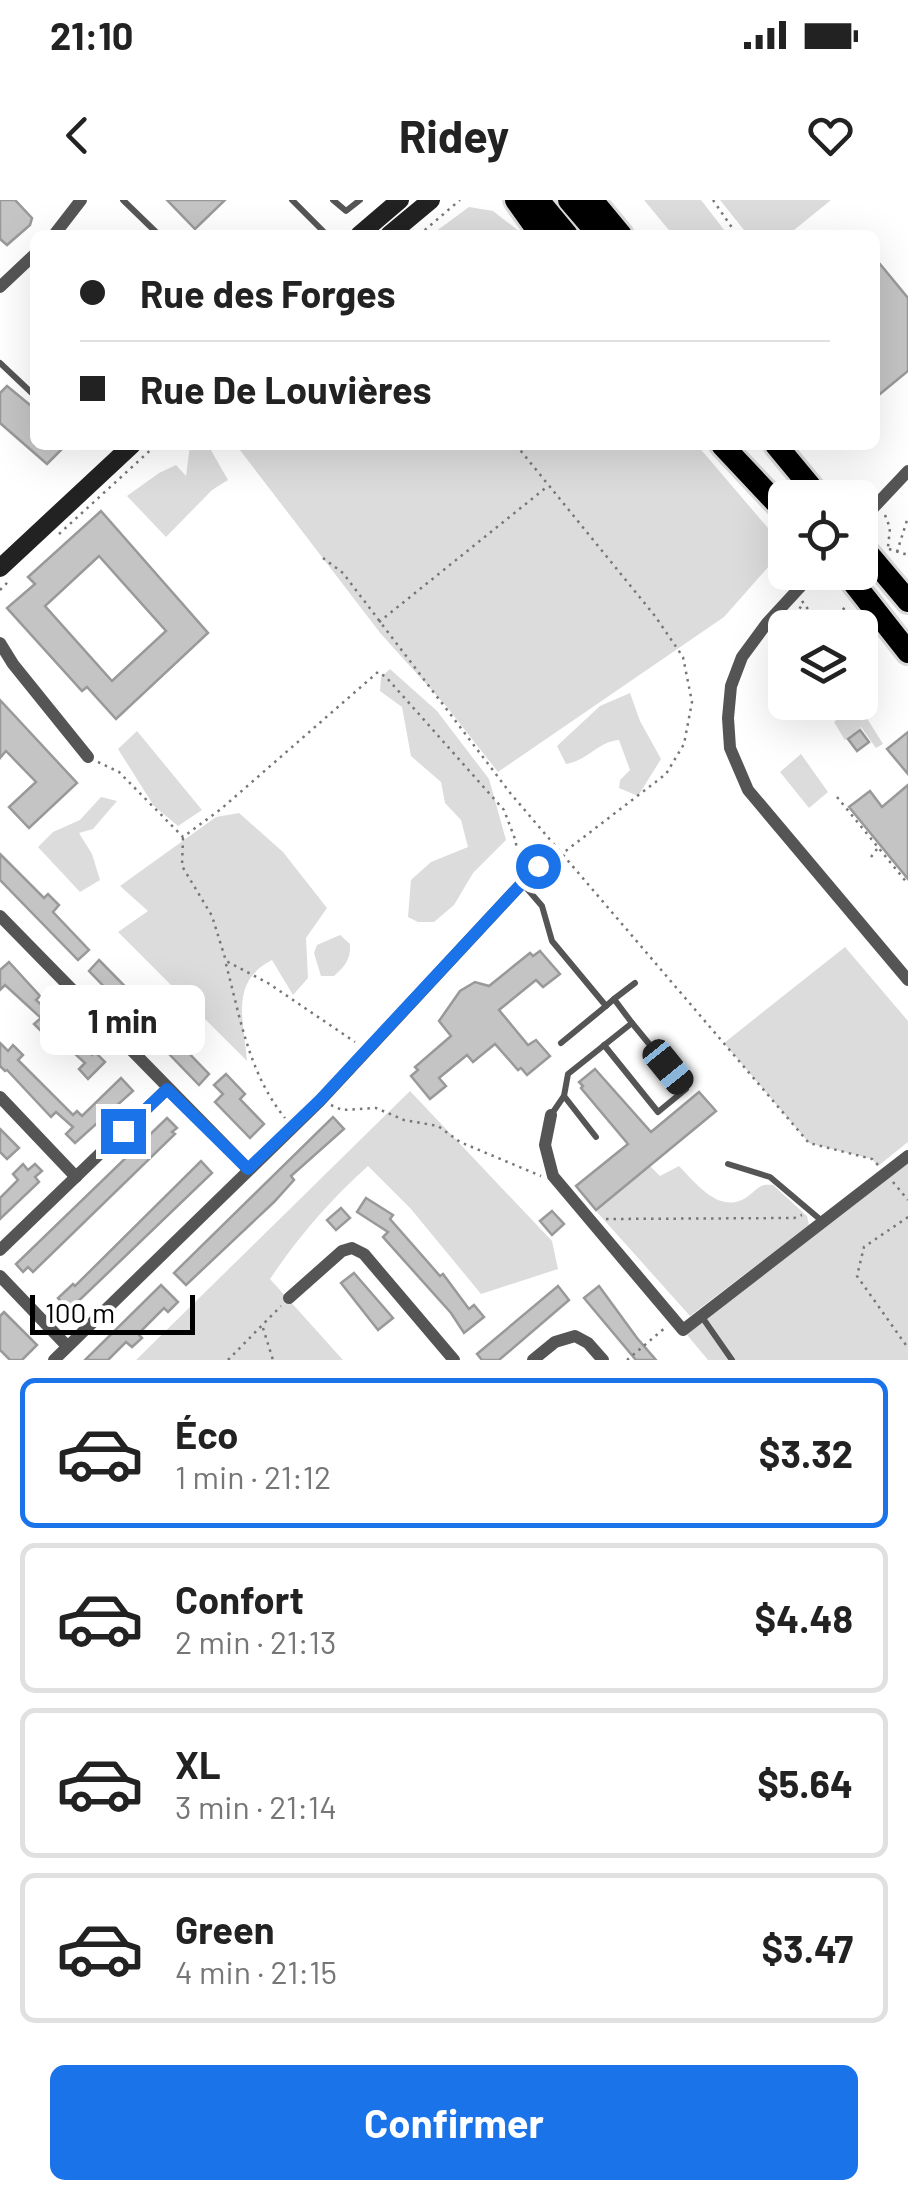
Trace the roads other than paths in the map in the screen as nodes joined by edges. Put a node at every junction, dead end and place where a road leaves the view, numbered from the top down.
1 (81, 200) edge
2 (123, 200) edge
3 (292, 200) edge
4 (333, 200) edge
5 (360, 200) edge
6 (400, 200) edge
7 (432, 200) edge
8 (516, 200) edge
9 (538, 200) edge
10 (569, 200) edge
11 (592, 200) edge
12 (58, 230) edge
13 (154, 230) edge
14 (322, 230) edge
15 (365, 230) edge
16 (395, 230) edge
17 (537, 230) edge
18 (563, 230) edge
19 (594, 230) edge
20 (617, 230) edge
21 (30, 259) edge
22 (0, 288) edge
23 (0, 363) edge
24 (8, 371) junction
25 (0, 380) edge
26 (30, 391) edge
27 (127, 450) edge
28 (727, 450) edge
29 (745, 450) edge
30 (780, 450) edge
31 (787, 450) edge
32 (908, 471) edge
33 (770, 480) edge
34 (806, 480) edge
35 (808, 480) edge
36 (768, 494) edge
37 (878, 511) edge
38 (878, 565) edge
39 (5, 574) edge
40 (798, 590) edge
41 (850, 590) edge
42 (854, 601) junction
43 (908, 601) edge
44 (908, 642) edge
45 (0, 643) edge
46 (908, 652) edge
47 (88, 757) road end
48 (538, 866) dead end
49 (522, 882) junction
50 (0, 916) edge
51 (908, 980) edge
52 (635, 984) dead end
53 (614, 999) junction
54 (606, 1006) junction
55 (632, 1022) junction
56 (561, 1043) dead end
57 (604, 1046) junction
58 (167, 1089) junction
59 (564, 1096) junction
60 (0, 1097) edge
61 (551, 1115) joint
62 (596, 1137) dead end
63 (908, 1156) edge
64 (728, 1164) dead end
65 (248, 1169) junction
66 (76, 1177) junction
67 (823, 1222) junction
68 (0, 1250) edge
69 (0, 1276) edge
70 (289, 1298) road end
71 (701, 1316) junction
72 (68, 1346) junction
73 (54, 1360) edge
74 (454, 1360) edge
75 (533, 1360) edge
76 (604, 1360) edge
77 (732, 1360) edge

1 - 12 street
2 - 13 lane
3 - 14 lane
4 - 5 lane
6 - 15 main road
7 - 16 main road
8 - 17 highway
9 - 18 highway
10 - 19 highway
11 - 20 highway
21 - 22 street
23 - 24 lane
24 - 25 lane
24 - 26 lane
27 - 39 main road
28 - 36 highway
29 - 33 highway
30 - 34 highway
31 - 35 highway
32 - 37 street
38 - 43 highway
40 - 51 street
41 - 42 highway
42 - 44 highway
42 - 46 highway
45 - 47 street
48 - 49 street
49 - 54 lane
49 - 65 street
50 - 58 street
52 - 53 lane
53 - 54 lane
53 - 55 lane
54 - 56 lane
55 - 57 lane
55 - 57 lane
57 - 59 lane
58 - 65 street
58 - 66 street
59 - 61 lane
59 - 62 lane
60 - 66 street
61 - 71 street
63 - 67 street
64 - 67 lane
65 - 72 street
66 - 68 street
67 - 71 street
69 - 72 street
70 - 74 street
71 - 77 lane
72 - 73 street
75 - 76 street

